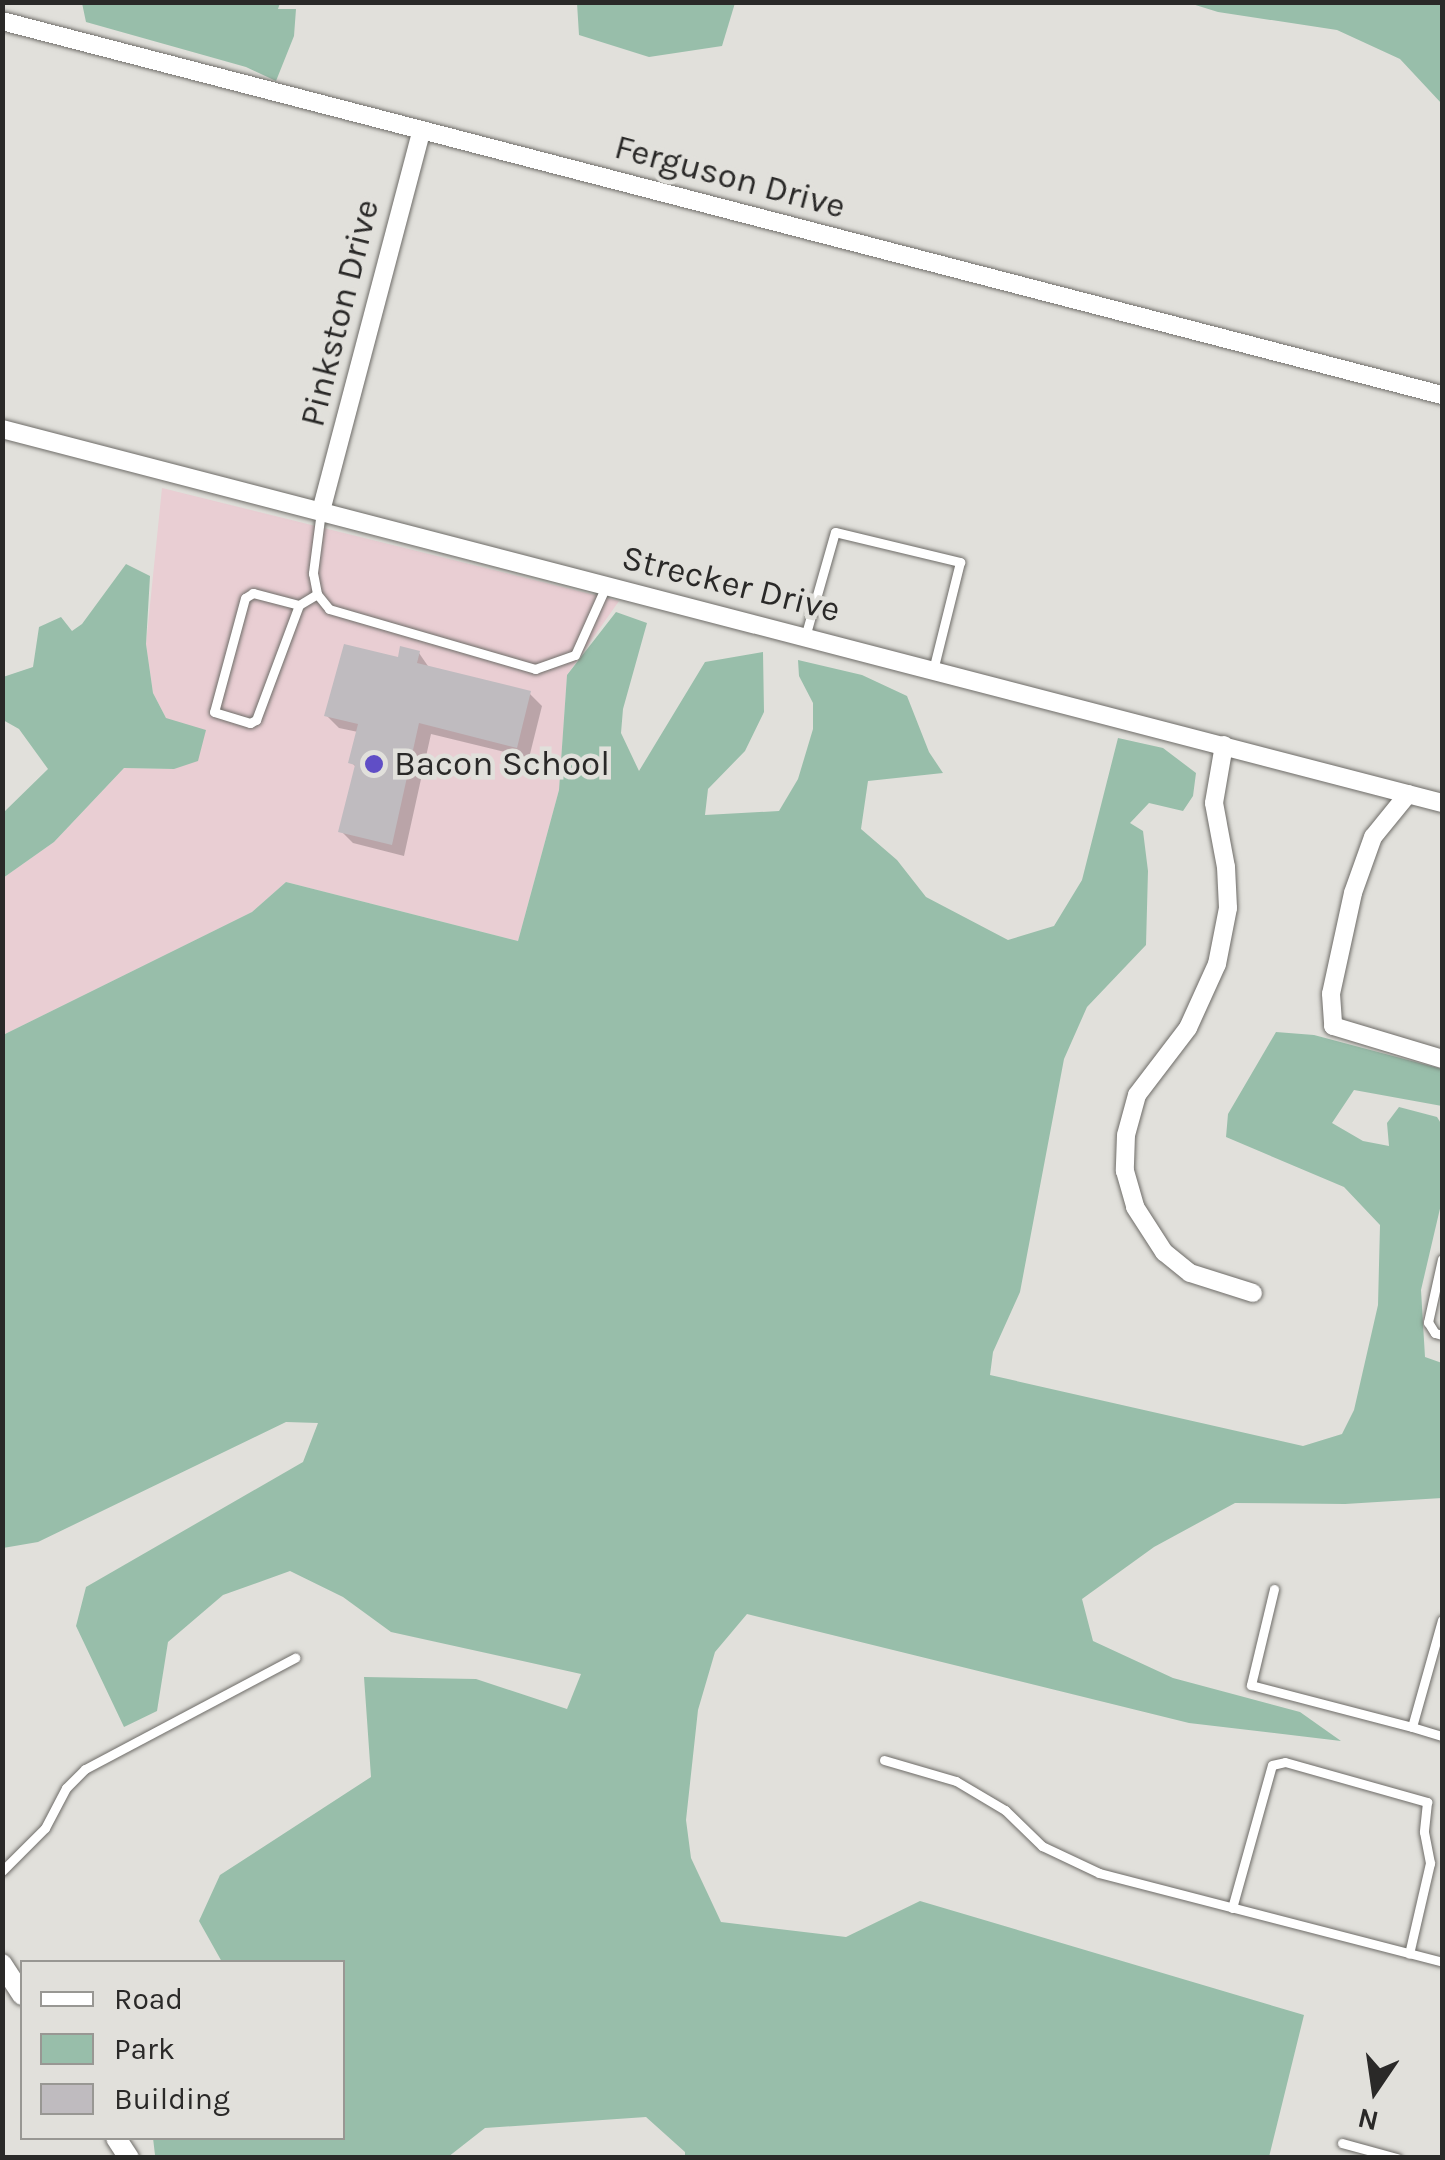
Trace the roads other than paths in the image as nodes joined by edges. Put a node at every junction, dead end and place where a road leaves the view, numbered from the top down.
1 (2, 21) edge
2 (422, 132) junction
3 (1442, 395) edge
4 (2, 429) edge
5 (321, 511) junction
6 (606, 586) junction
7 (317, 594) junction
8 (298, 605) junction
9 (806, 638) junction
10 (933, 670) junction
11 (1224, 745) junction
12 (1408, 794) junction
13 (1442, 804) edge
14 (1442, 1059) edge
15 (1442, 1259) edge
16 (1253, 1292) dead end
17 (1442, 1335) edge
18 (1274, 1588) dead end
19 (1442, 1620) edge
20 (295, 1658) dead end
21 (1412, 1727) junction
22 (1442, 1736) edge
23 (884, 1760) dead end
24 (2, 1871) edge
25 (1232, 1908) junction
26 (1408, 1954) junction
27 (1442, 1962) edge
28 (2, 1964) edge
29 (20, 1992) edge
30 (1342, 2143) dead end
31 (1397, 2158) edge

1 - 2 street, Ferguson Drive
2 - 3 street, Ferguson Drive
2 - 5 street, Pinkston Drive
4 - 5 street, Strecker Drive
5 - 6 street, Strecker Drive
5 - 7 lane
6 - 7 lane
6 - 9 street, Strecker Drive
7 - 8 lane
8 - 8 lane
9 - 10 street, Strecker Drive
9 - 10 lane
10 - 11 street, Strecker Drive
11 - 12 street, Strecker Drive
11 - 16 street
12 - 13 street, Strecker Drive
12 - 14 street
15 - 17 lane
18 - 21 lane
19 - 21 lane
20 - 24 lane
21 - 22 lane
23 - 25 lane
25 - 26 lane
25 - 26 lane
26 - 27 lane
28 - 29 street
30 - 31 lane

